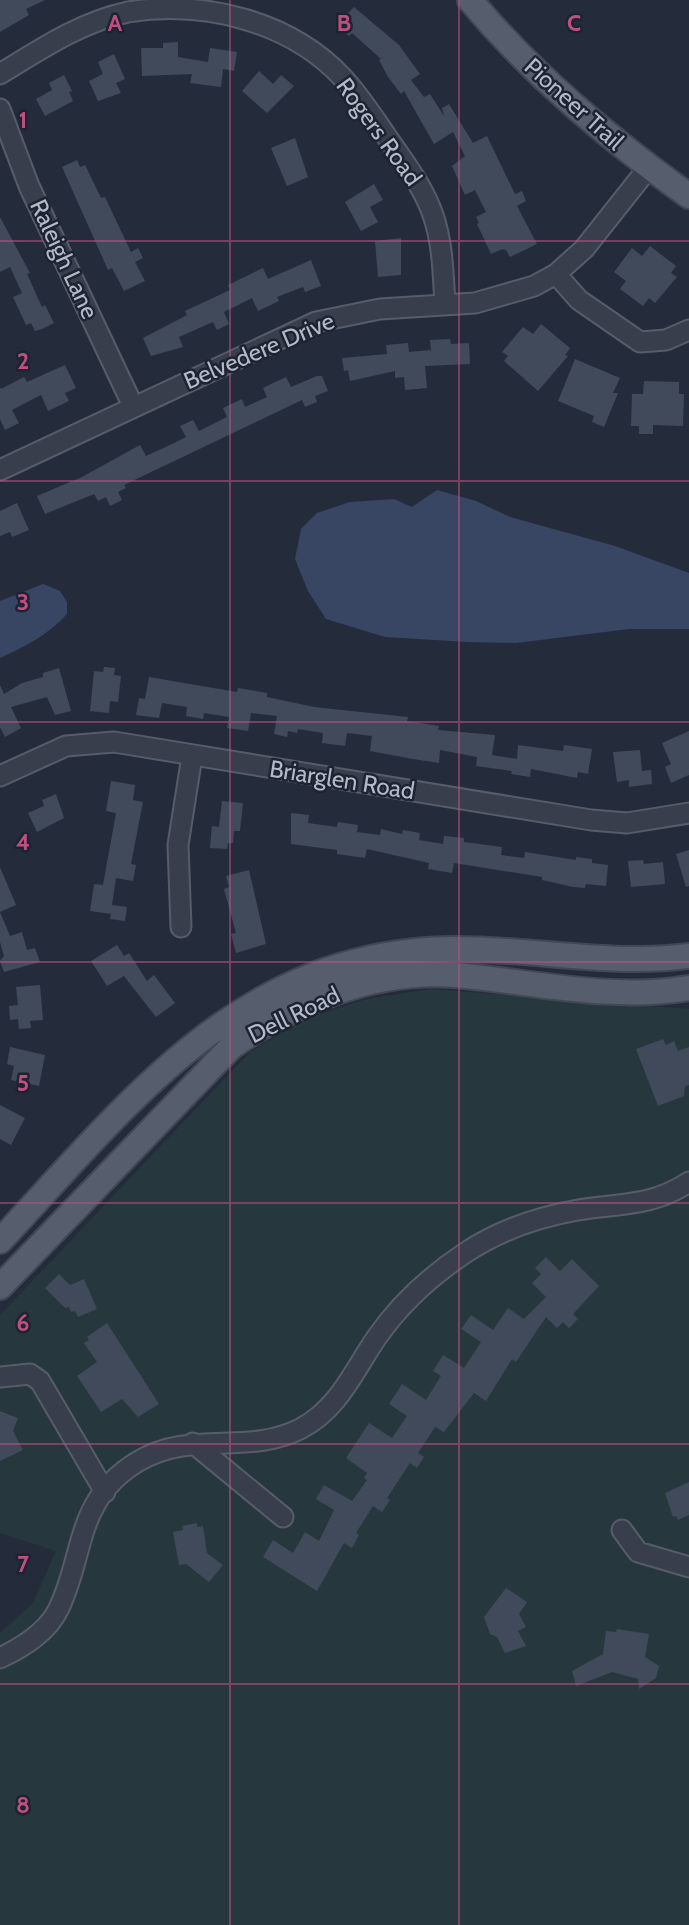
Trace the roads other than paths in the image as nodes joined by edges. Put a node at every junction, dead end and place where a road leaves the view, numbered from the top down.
1 (470, 0) edge
2 (0, 74) edge
3 (0, 109) edge
4 (649, 167) junction
5 (689, 196) edge
6 (556, 274) junction
7 (445, 304) junction
8 (689, 330) edge
9 (133, 406) junction
10 (0, 470) edge
11 (192, 756) junction
12 (0, 776) edge
13 (689, 813) edge
14 (181, 927) dead end
15 (689, 956) edge
16 (689, 988) edge
17 (689, 1182) edge
18 (0, 1241) edge
19 (2, 1282) edge
20 (0, 1377) edge
21 (192, 1443) junction
22 (105, 1492) junction
23 (283, 1517) dead end
24 (622, 1530) dead end
25 (689, 1567) edge
26 (0, 1658) edge

1 - 4 main road, Pioneer Trail
2 - 7 street, Rogers Road
3 - 9 street, Raleigh Lane
4 - 5 main road, Pioneer Trail
4 - 6 street, Belvedere Drive
6 - 7 street, Belvedere Drive
6 - 8 street
7 - 9 street, Belvedere Drive
9 - 10 street, Belvedere Drive
11 - 12 street, Briarglen Road
11 - 13 street, Briarglen Road
11 - 14 street
15 - 18 main road, Dell Road
16 - 19 main road, Dell Road
17 - 21 street
20 - 22 street
21 - 22 street
21 - 23 street
22 - 26 street
24 - 25 street

